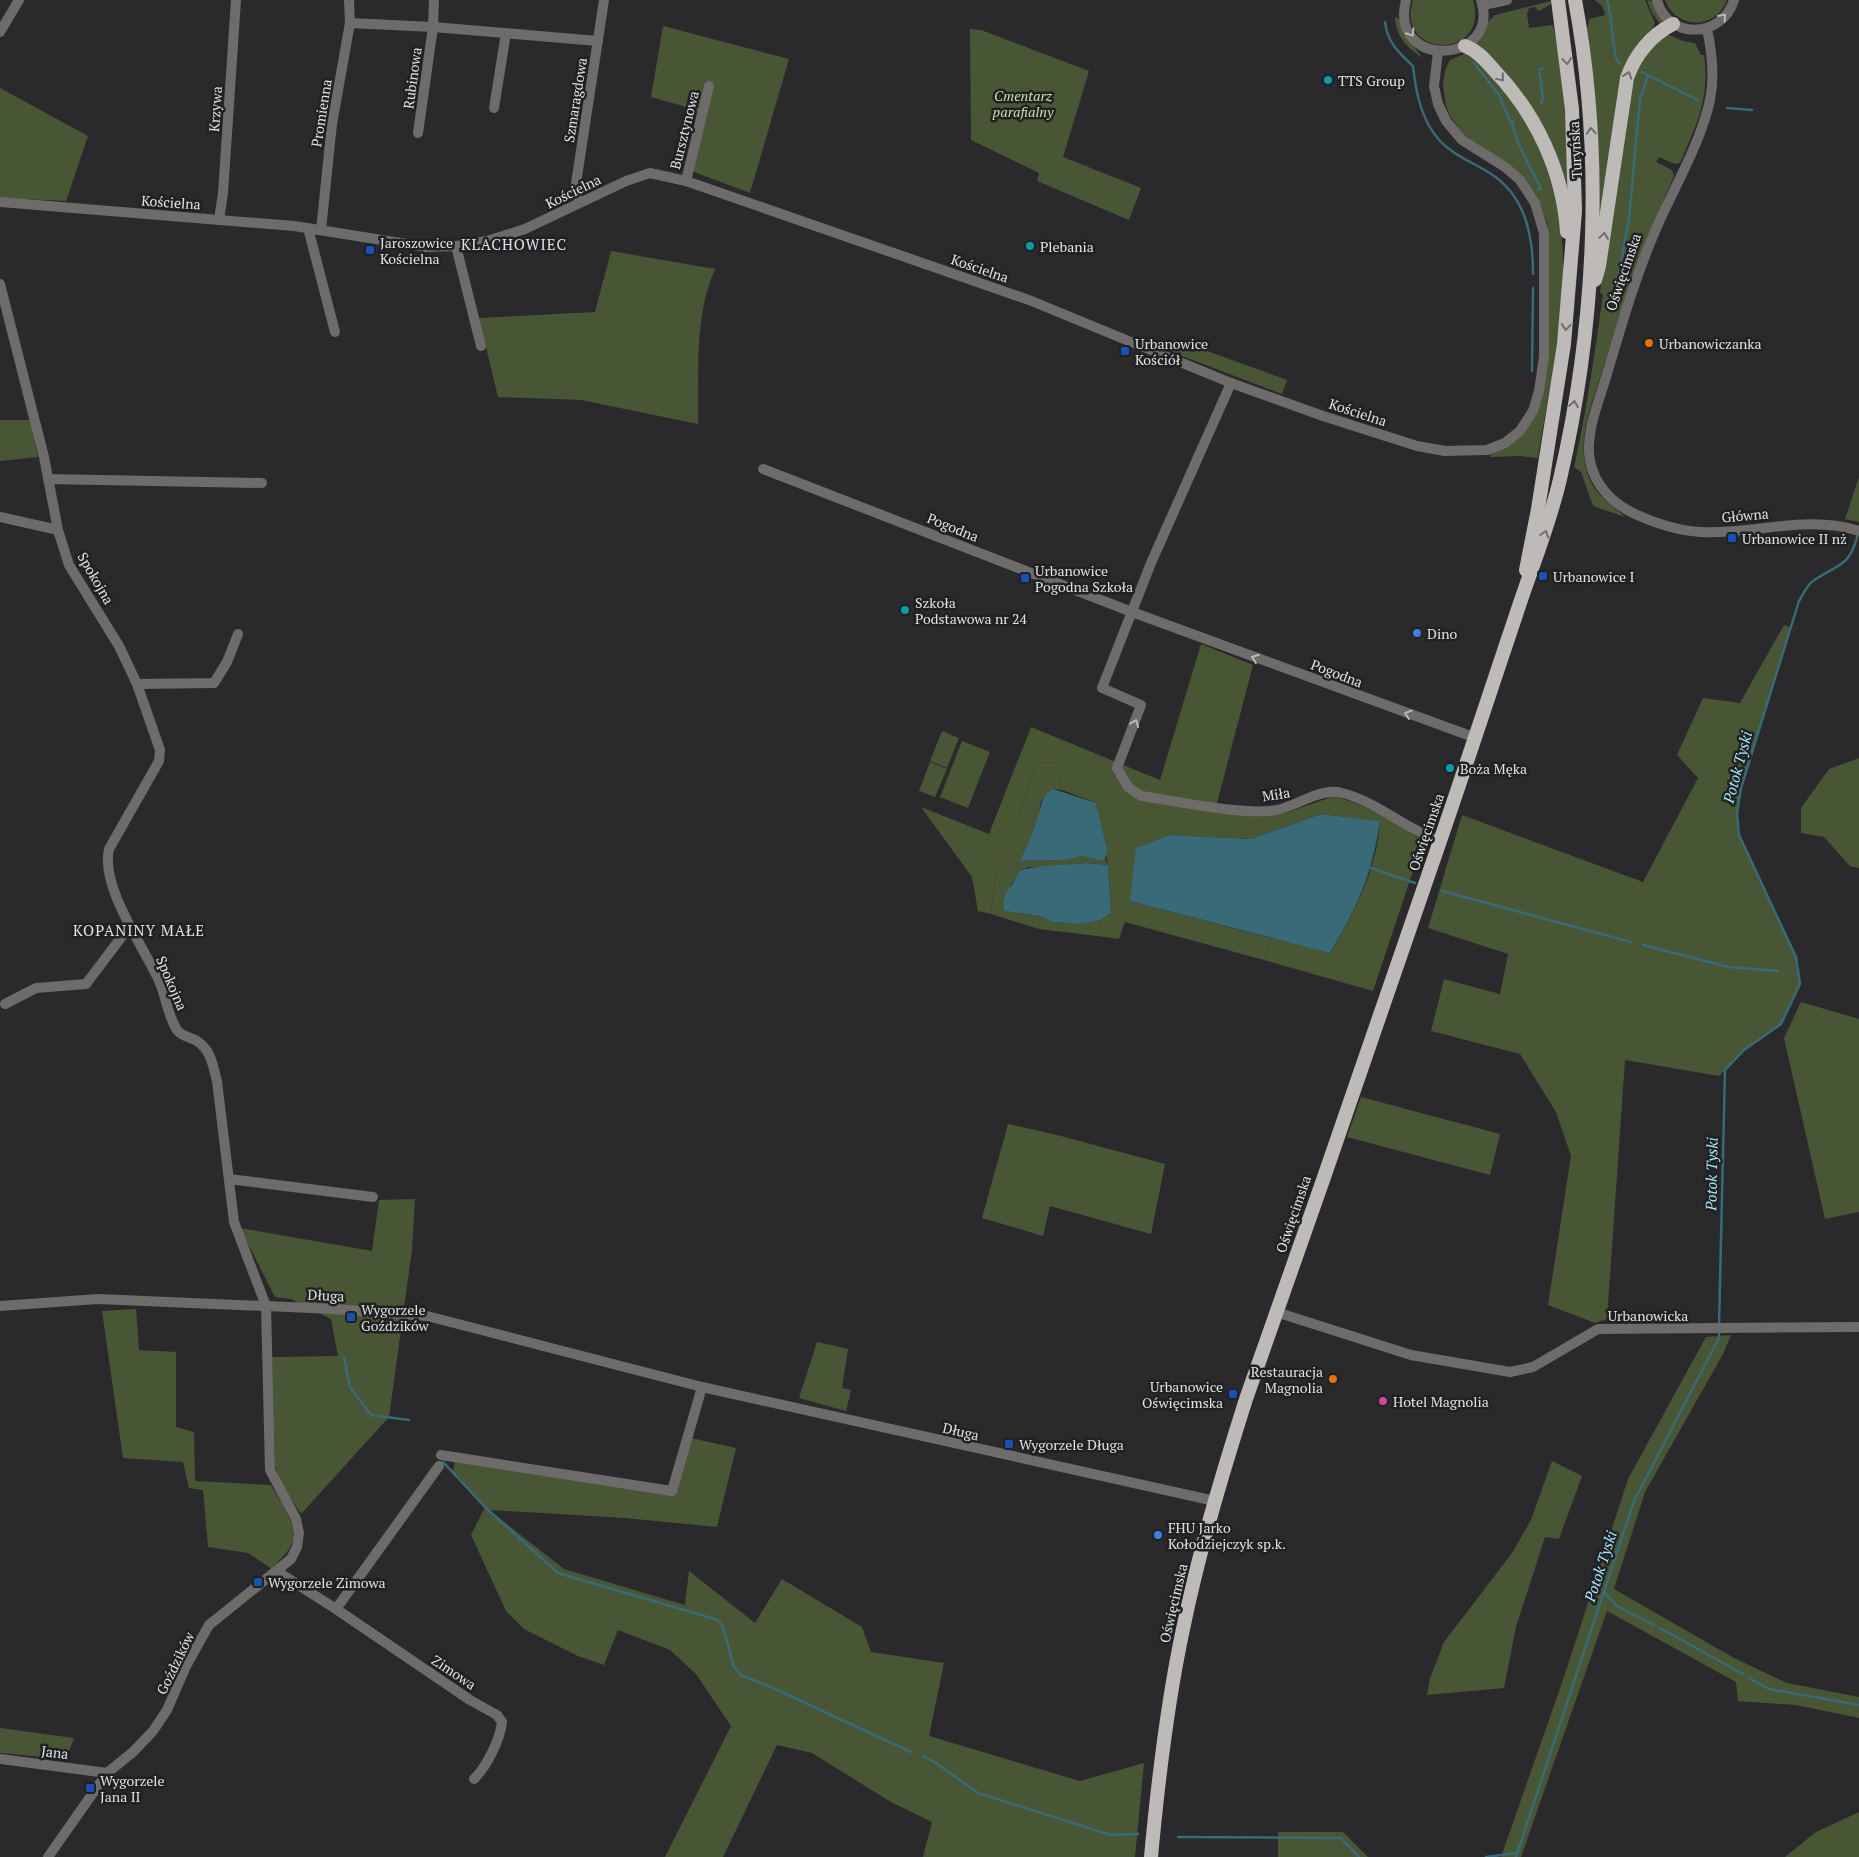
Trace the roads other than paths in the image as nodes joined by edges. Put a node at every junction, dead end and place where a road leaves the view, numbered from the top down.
1 (19, 0) edge
2 (236, 0) edge
3 (348, 0) edge
4 (434, 0) edge
5 (604, 0) edge
6 (1406, 0) edge
7 (1507, 0) edge
8 (1657, 0) edge
9 (1734, 0) edge
10 (1482, 2) edge
11 (1576, 4) edge
12 (1559, 6) edge
13 (350, 23) junction
14 (1673, 24) junction
15 (433, 27) junction
16 (1707, 29) junction
17 (0, 30) edge
18 (506, 34) junction
19 (598, 41) junction
20 (1465, 46) junction
21 (1438, 52) junction
22 (709, 86) dead end
23 (494, 108) dead end
24 (418, 133) dead end
25 (686, 181) junction
26 (0, 202) edge
27 (579, 204) junction
28 (219, 220) junction
29 (308, 228) junction
30 (321, 230) junction
31 (456, 246) junction
32 (1570, 278) junction
33 (0, 284) edge
34 (1589, 300) junction
35 (335, 332) dead end
36 (482, 346) dead end
37 (1231, 383) junction
38 (763, 469) dead end
39 (48, 480) junction
40 (262, 483) dead end
41 (1635, 514) joint
42 (0, 517) edge
43 (58, 530) junction
44 (1859, 531) edge
45 (1522, 596) junction
46 (1132, 612) junction
47 (238, 634) dead end
48 (137, 684) junction
49 (1476, 738) junction
50 (1440, 841) junction
51 (129, 927) junction
52 (5, 1004) dead end
53 (229, 1179) junction
54 (373, 1196) dead end
55 (0, 1306) edge
56 (266, 1306) junction
57 (1276, 1312) junction
58 (1859, 1328) edge
59 (702, 1387) junction
60 (441, 1455) dead end
61 (439, 1466) dead end
62 (1215, 1501) junction
63 (278, 1572) junction
64 (336, 1609) junction
65 (0, 1759) edge
66 (107, 1772) junction
67 (474, 1778) dead end
68 (48, 1857) edge
69 (1150, 1857) edge

1 - 17 street
2 - 28 street, Krzywa
3 - 13 street, Promienna
4 - 15 street, Rubinowa
5 - 19 street, Szmaragdowa
6 -> 21 street
7 - 10 street
8 - 14 street
16 -> 9 street
10 - 20 street
34 -> 11 highway, Turyńska
12 -> 32 highway, Turyńska
13 - 15 street, Rubinowa
13 - 30 street, Promienna
14 - 16 street
34 -> 14 highway
15 - 18 street, Rubinowa
15 - 24 street, Rubinowa
16 - 41 street, Oświęcimska
18 - 19 street, Rubinowa
18 - 23 street
19 - 27 street, Szmaragdowa
20 - 21 street
20 -> 32 highway
21 - 37 street, Kościelna
22 - 25 street, Bursztynowa
25 - 27 street, Kościelna
25 - 37 street, Kościelna
26 - 28 street, Kościelna
27 - 31 street, Kościelna
28 - 29 street, Kościelna
29 - 30 street, Kościelna
29 - 35 street
30 - 31 street, Kościelna
31 - 36 street
32 -> 45 highway, Oświęcimska
33 - 39 street, Spokojna
45 -> 34 highway, Oświęcimska
37 - 46 street
38 - 46 street, Pogodna
39 - 40 street
39 - 43 street, Spokojna
41 - 44 street, Główna
42 - 43 street
43 - 48 street, Spokojna
45 - 49 highway, Oświęcimska
49 -> 46 street, Pogodna
50 -> 46 street, Miła
47 - 48 street
48 - 51 street, Spokojna
49 - 50 highway, Oświęcimska
50 - 57 highway, Oświęcimska
51 - 52 street
51 - 53 street, Spokojna
53 - 54 street
53 - 56 street, Spokojna
55 - 56 street, Długa
56 - 59 street, Długa
56 - 63 street, Goździków
57 - 58 street, Urbanowicka
57 - 62 highway, Oświęcimska
59 - 60 street
59 - 62 street, Długa
61 - 64 street
62 - 69 highway, Oświęcimska
63 - 64 street, Zimowa
63 - 66 street, Goździków
64 - 67 street, Zimowa
65 - 66 street, Jana
66 - 68 street, Goździków

